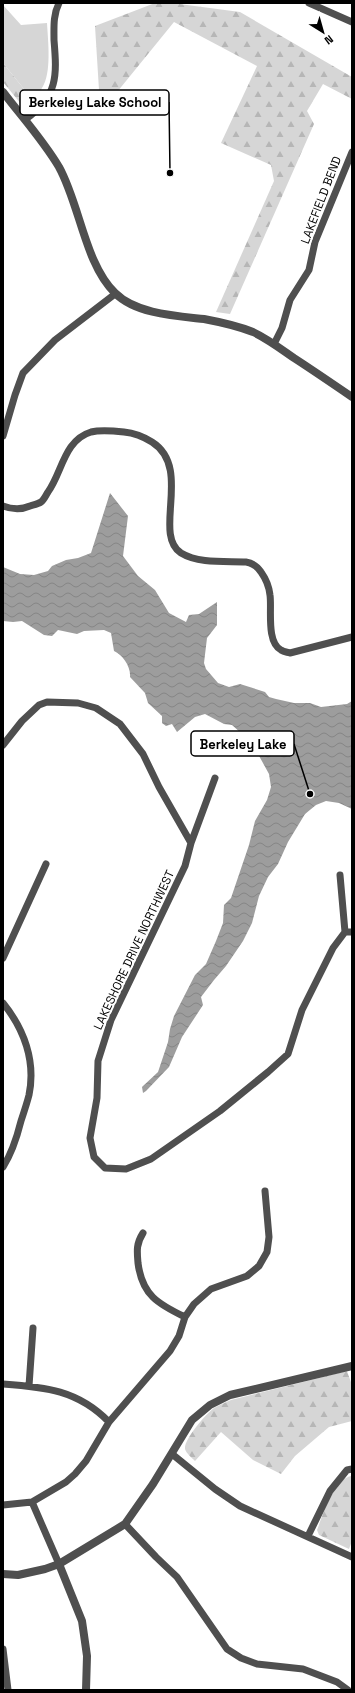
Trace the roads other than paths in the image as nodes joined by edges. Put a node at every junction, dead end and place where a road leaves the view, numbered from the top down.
1 (59, 3) edge
2 (309, 3) edge
3 (352, 22) edge
4 (3, 92) edge
5 (26, 119) junction
6 (352, 152) edge
7 (115, 294) junction
8 (274, 344) junction
9 (352, 397) edge
10 (3, 436) edge
11 (3, 506) edge
12 (352, 637) edge
13 (3, 745) edge
14 (215, 778) dead end
15 (191, 843) junction
16 (46, 864) dead end
17 (340, 875) dead end
18 (348, 932) edge
19 (3, 958) edge
20 (3, 1003) edge
21 (3, 1166) edge
22 (265, 1191) dead end
23 (143, 1233) dead end
24 (185, 1317) junction
25 (33, 1328) dead end
26 (352, 1366) edge
27 (3, 1384) edge
28 (29, 1386) junction
29 (109, 1422) junction
30 (172, 1454) junction
31 (352, 1469) edge
32 (32, 1502) junction
33 (3, 1505) edge
34 (126, 1524) junction
35 (308, 1536) junction
36 (352, 1557) edge
37 (59, 1564) junction
38 (3, 1574) edge
39 (3, 1648) edge
40 (8, 1690) edge
41 (86, 1690) edge
42 (348, 1690) edge

1 - 5 street
2 - 3 street
4 - 5 street
5 - 7 street
6 - 8 street, LAKEFIELD BEND
7 - 8 street
7 - 10 street
8 - 9 street
11 - 12 street
13 - 15 street
14 - 15 street, LAKESHORE DRIVE NORTHWEST
15 - 18 street, LAKESHORE DRIVE NORTHWEST
16 - 19 street
17 - 18 street
20 - 21 street
22 - 24 street
23 - 24 street
24 - 29 street
25 - 28 street
26 - 30 street
27 - 28 street
28 - 29 street
29 - 32 street
30 - 34 street
30 - 35 street
31 - 35 street
32 - 33 street
32 - 37 street
34 - 37 street
34 - 42 street
35 - 36 street
37 - 38 street
37 - 41 street
39 - 40 street

